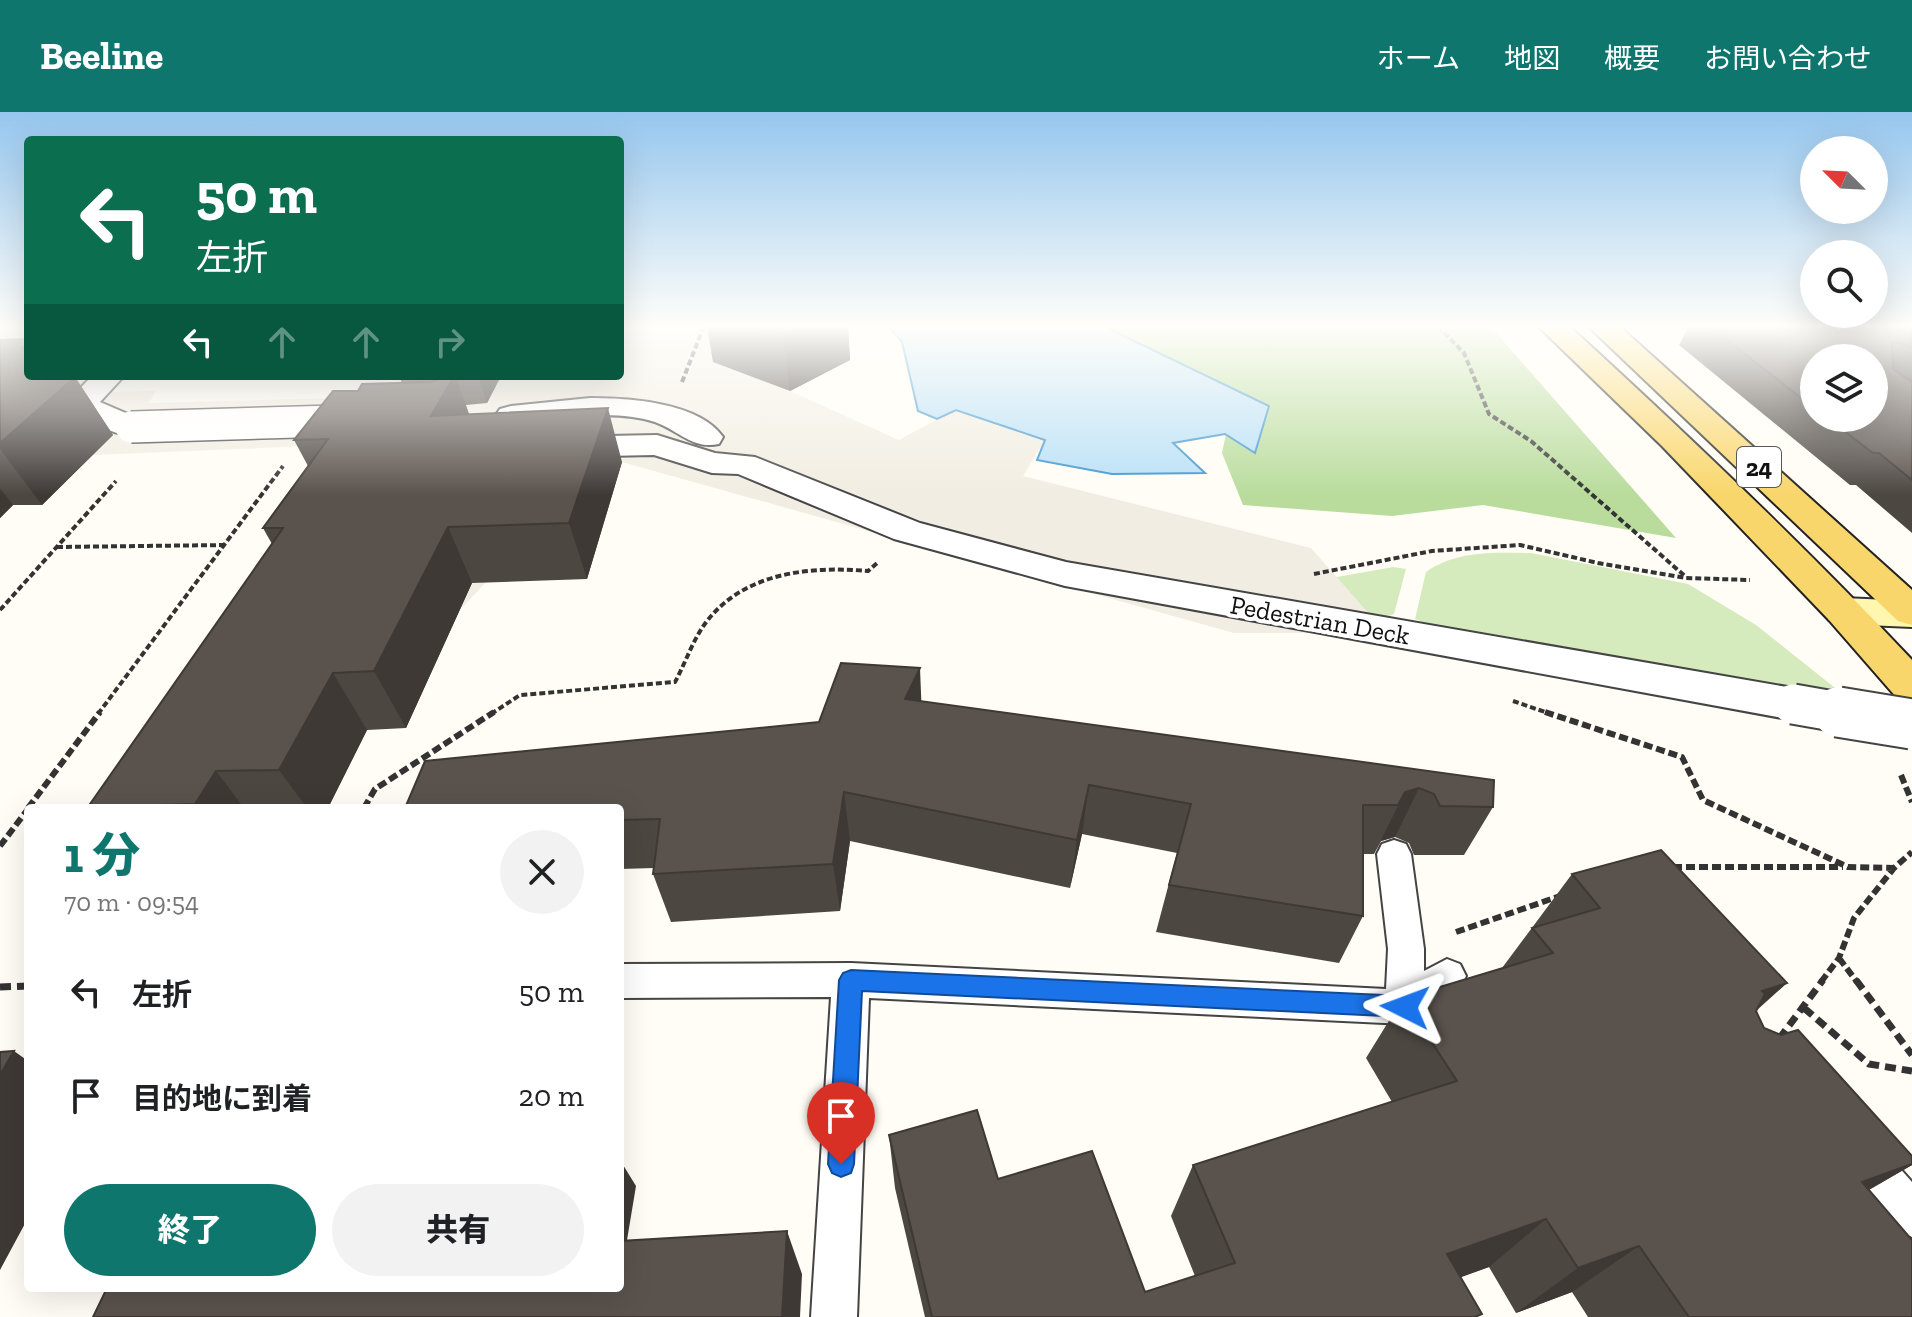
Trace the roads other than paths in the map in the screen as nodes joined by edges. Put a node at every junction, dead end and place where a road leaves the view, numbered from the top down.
1 (103, 382) edge
2 (1613, 382) edge
3 (1665, 382) edge
4 (391, 419) edge
5 (743, 464) junction
6 (1843, 611) junction
7 (1912, 613) edge
8 (1912, 687) edge
9 (1912, 724) edge
10 (1394, 854) dead end
11 (1447, 976) dead end
12 (851, 980) junction
13 (624, 981) edge
14 (1405, 1007) junction
15 (1831, 1121) edge
16 (1912, 1215) edge
17 (834, 1317) edge

1 - 4 street, bridge
2 - 6 main road, 24
3 - 7 main road, 24
5 - 5 street, Pedestrian Deck
5 - 9 street, Pedestrian Deck, bridge
6 - 7 street
6 - 8 main road, 24
10 - 14 lane
11 - 14 lane
12 - 13 lane
12 - 14 lane
12 - 17 lane
15 - 16 lane

